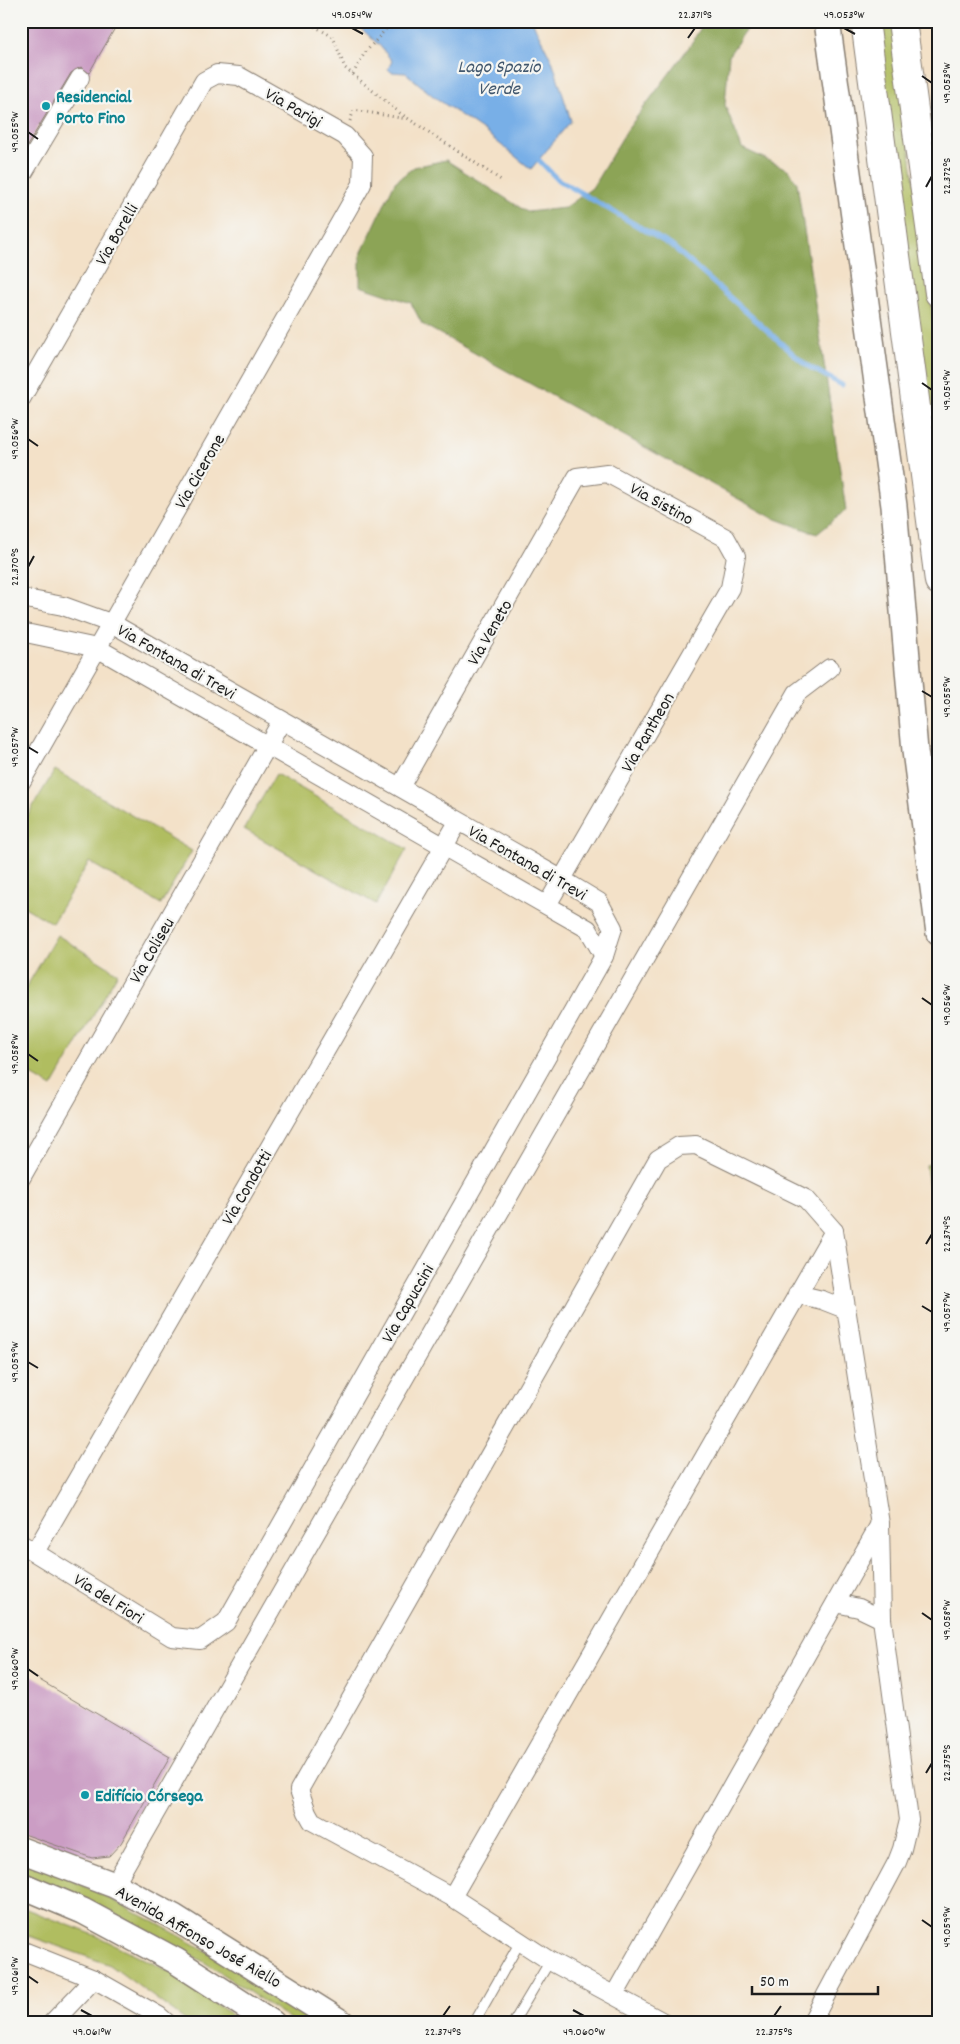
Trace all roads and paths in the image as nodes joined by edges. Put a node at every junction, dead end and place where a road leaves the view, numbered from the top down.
1 (306, 21) edge
2 (393, 21) edge
3 (827, 21) edge
4 (865, 21) edge
5 (902, 21) edge
6 (217, 74) joint
7 (353, 74) junction
8 (80, 78) dead end
9 (410, 120) junction
10 (344, 136) junction
11 (363, 156) joint
12 (21, 177) edge
13 (501, 180) dead end
14 (939, 293) edge
15 (21, 399) edge
16 (577, 477) joint
17 (736, 556) joint
18 (939, 581) edge
19 (21, 598) edge
20 (113, 624) junction
21 (21, 632) edge
22 (97, 648) junction
23 (830, 668) dead end
24 (281, 722) junction
25 (267, 747) junction
26 (21, 782) edge
27 (400, 787) junction
28 (458, 822) junction
29 (444, 845) junction
30 (561, 879) junction
31 (546, 905) junction
32 (939, 933) edge
33 (604, 956) junction
34 (21, 1178) edge
35 (834, 1231) junction
36 (797, 1294) junction
37 (845, 1309) junction
38 (880, 1524) junction
39 (28, 1548) edge
40 (836, 1602) junction
41 (882, 1619) junction
42 (200, 1640) joint
43 (21, 1850) edge
44 (21, 1885) edge
45 (114, 1885) junction
46 (452, 1897) junction
47 (520, 1942) junction
48 (21, 1950) edge
49 (550, 1961) junction
50 (94, 1979) junction
51 (615, 1994) junction
52 (52, 2023) edge
53 (167, 2023) edge
54 (272, 2023) edge
55 (342, 2023) edge
56 (474, 2023) edge
57 (513, 2023) edge
58 (665, 2023) edge
59 (811, 2023) edge

1 - 7 path
2 - 7 path
3 - 32 street
4 - 18 highway
5 - 14 highway
6 - 10 street, Via Parigi
6 - 15 street, Via Borelli
7 - 9 path
8 - 12 street
9 - 10 path
9 - 13 path
10 - 11 street, Via Parigi
11 - 20 street, Via Cicerone
16 - 17 street, Via Sistino
16 - 27 street, Via Veneto
17 - 30 street, Via Pantheon
19 - 20 street, Via Fontana di Trevi
20 - 22 street, Via Cicerone
20 - 24 street, Via Fontana di Trevi
21 - 22 street, Via Fontana di Trevi
22 - 25 street, Via Fontana di Trevi
22 - 26 street, Via Cicerone
23 - 45 street
24 - 25 street, Via Coliseu
24 - 27 street, Via Fontana di Trevi
25 - 29 street, Via Fontana di Trevi
25 - 34 street, Via Coliseu
27 - 28 street, Via Fontana di Trevi
28 - 29 street, Via Condotti
28 - 30 street, Via Fontana di Trevi
29 - 31 street, Via Fontana di Trevi
29 - 39 street, Via Condotti
30 - 31 street, Via Pantheon
30 - 33 street, Via Fontana di Trevi
31 - 33 street, Via Fontana di Trevi
33 - 42 street, Via Capuccini
35 - 36 street
35 - 37 street
35 - 46 street
36 - 37 street
36 - 46 street
37 - 38 street
38 - 40 street
38 - 41 street
39 - 42 street, Via del Fiori
40 - 41 street
40 - 51 street
41 - 59 street
43 - 45 street, Avenida Affonso José Aiello
44 - 54 street, Avenida Affonso José Aiello
45 - 55 street, Avenida Affonso José Aiello
46 - 47 street
47 - 49 street
47 - 56 lane
48 - 50 street
49 - 51 street
49 - 57 lane
50 - 52 street
50 - 53 street
51 - 58 street

